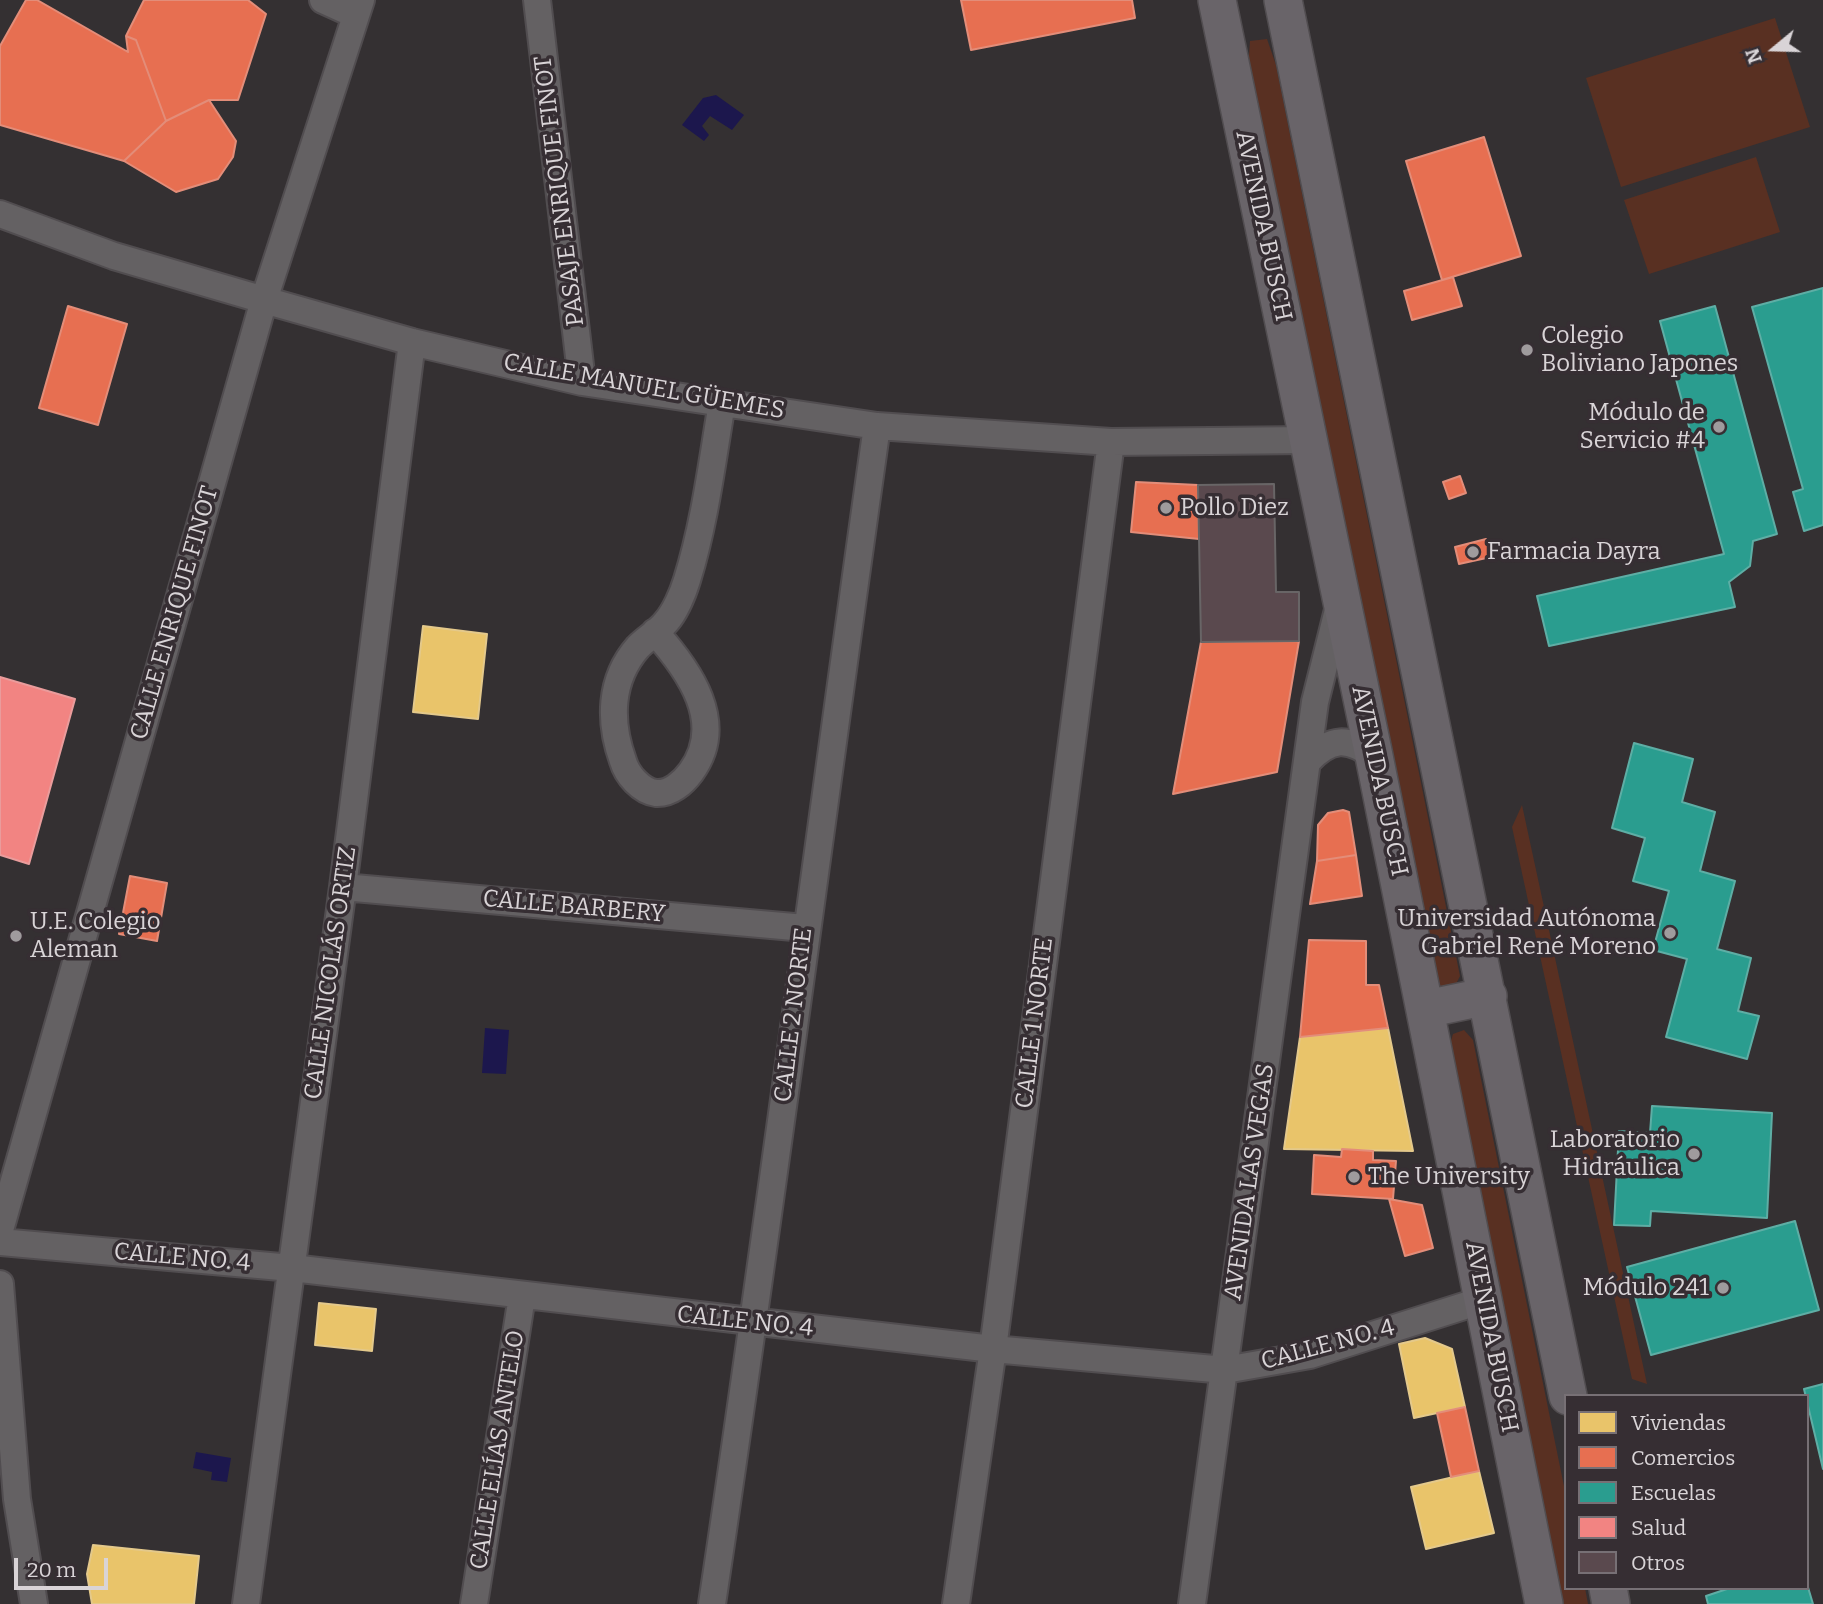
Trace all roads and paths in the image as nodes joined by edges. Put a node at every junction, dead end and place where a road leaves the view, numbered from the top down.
1 (323, 0) edge
2 (537, 0) edge
3 (1217, 0) edge
4 (1283, 0) edge
5 (359, 8) edge
6 (0, 214) edge
7 (264, 300) junction
8 (412, 342) junction
9 (582, 382) junction
10 (722, 403) junction
11 (877, 426) junction
12 (1308, 440) junction
13 (1111, 442) junction
14 (1341, 597) junction
15 (655, 632) junction
16 (1374, 756) junction
17 (1308, 761) junction
18 (343, 887) junction
19 (805, 928) junction
20 (1488, 996) junction
21 (1426, 1009) junction
22 (0, 1230) edge
23 (0, 1242) edge
24 (292, 1268) junction
25 (0, 1284) edge
26 (523, 1296) junction
27 (1483, 1300) junction
28 (754, 1323) junction
29 (993, 1349) junction
30 (1225, 1370) junction
31 (1568, 1394) edge
32 (8, 1494) edge
33 (34, 1604) edge
34 (246, 1604) edge
35 (474, 1604) edge
36 (712, 1604) edge
37 (956, 1604) edge
38 (1192, 1604) edge
39 (1544, 1604) edge

1 - 5 street
2 - 9 street, PASAJE ENRIQUE FINOT
3 - 12 main road, AVENIDA BUSCH
4 - 20 main road
5 - 7 street, CALLE ENRIQUE FINOT
6 - 7 street, CALLE MANUEL GÜEMES
7 - 8 street, CALLE MANUEL GÜEMES
7 - 22 street, CALLE ENRIQUE FINOT
8 - 9 street, CALLE MANUEL GÜEMES
8 - 18 street, CALLE NICOLÁS ORTIZ
9 - 10 street, CALLE MANUEL GÜEMES
10 - 11 street, CALLE MANUEL GÜEMES
10 - 15 street
11 - 13 street, CALLE MANUEL GÜEMES
11 - 19 street, CALLE 2 NORTE
12 - 13 street, CALLE MANUEL GÜEMES
12 - 14 main road, AVENIDA BUSCH
13 - 29 street, CALLE 1 NORTE
14 - 16 main road, AVENIDA BUSCH
14 - 17 street, AVENIDA LAS VEGAS
15 - 15 street
16 - 17 street
16 - 21 main road, AVENIDA BUSCH
17 - 30 street, AVENIDA LAS VEGAS
18 - 19 street, CALLE BARBERY
18 - 24 street, CALLE NICOLÁS ORTIZ
19 - 28 street, CALLE 2 NORTE
20 - 21 main road
20 - 31 main road
21 - 27 main road, AVENIDA BUSCH
23 - 24 street, CALLE NO. 4
24 - 26 street, CALLE NO. 4
24 - 34 street, CALLE NICOLÁS ORTIZ
25 - 32 street
26 - 28 street, CALLE NO. 4
26 - 35 street, CALLE ELÍAS ANTELO
27 - 30 street, CALLE NO. 4
27 - 39 main road, AVENIDA BUSCH
28 - 29 street, CALLE NO. 4
28 - 36 street, CALLE 2 NORTE
29 - 30 street, CALLE NO. 4
29 - 37 street, CALLE 1 NORTE
30 - 38 street, AVENIDA LAS VEGAS
32 - 33 street

